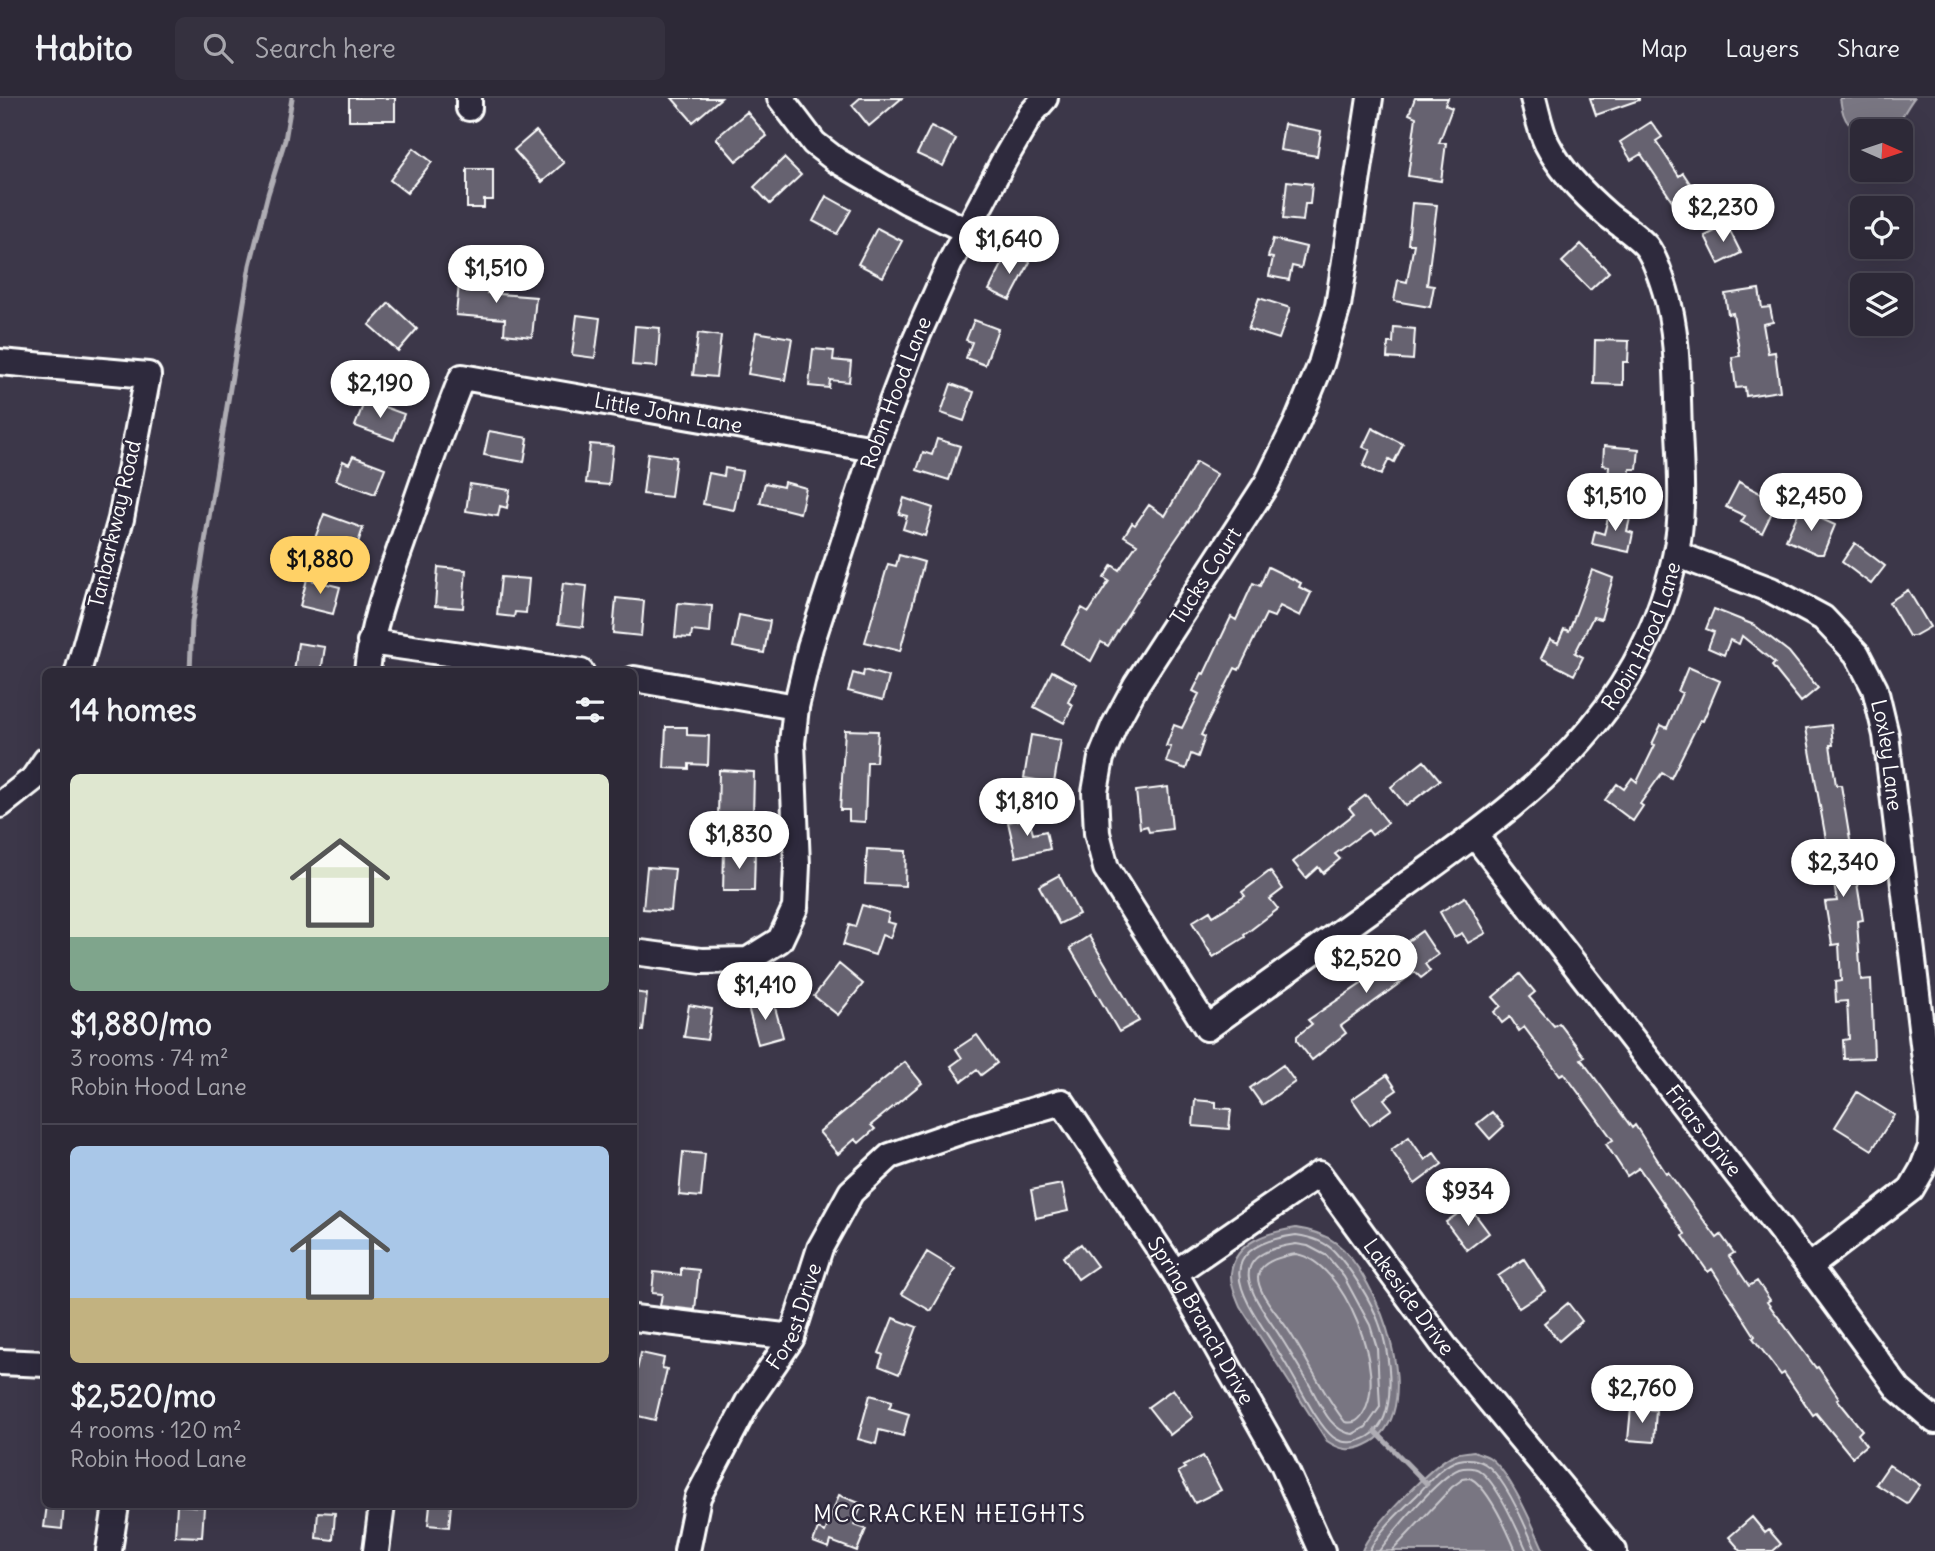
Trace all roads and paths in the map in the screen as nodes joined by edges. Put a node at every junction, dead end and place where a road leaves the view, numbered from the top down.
1 (780, 98) edge
2 (1045, 98) edge
3 (1370, 98) edge
4 (1533, 98) edge
5 (967, 231) junction
6 (0, 362) edge
7 (874, 449) junction
8 (1676, 554) junction
9 (370, 642) junction
10 (79, 668) edge
11 (367, 668) edge
12 (553, 668) edge
13 (637, 680) edge
14 (796, 707) junction
15 (42, 766) edge
16 (0, 805) edge
17 (1475, 836) junction
18 (637, 952) edge
19 (1208, 1028) joint
20 (1062, 1102) joint
21 (1809, 1267) junction
22 (1175, 1273) junction
23 (637, 1318) edge
24 (792, 1337) junction
25 (0, 1362) edge
26 (42, 1364) edge
27 (1935, 1421) edge
28 (116, 1508) edge
29 (382, 1508) edge
30 (109, 1551) edge
31 (376, 1551) edge
32 (687, 1551) edge
33 (1322, 1551) edge
34 (1614, 1551) edge

1 - 5 street
2 - 5 street, Robin Hood Lane
3 - 19 street, Tucks Court
4 - 8 street, Robin Hood Lane
5 - 7 street, Robin Hood Lane
6 - 10 street, Tanbarkway Road
7 - 9 street, Little John Lane
7 - 14 street, Robin Hood Lane
8 - 17 street, Robin Hood Lane
8 - 21 street, Loxley Lane
9 - 11 street
9 - 12 street
13 - 14 street
14 - 18 street, Robin Hood Lane
15 - 16 street
17 - 19 street, Robin Hood Lane
17 - 21 street, Friars Drive
20 - 22 street, Spring Branch Drive
20 - 24 street, Forest Drive
21 - 27 street, Friars Drive
22 - 33 street, Spring Branch Drive
22 - 34 street, Lakeside Drive
23 - 24 street
24 - 32 street, Forest Drive
25 - 26 street
28 - 30 street
29 - 31 street

